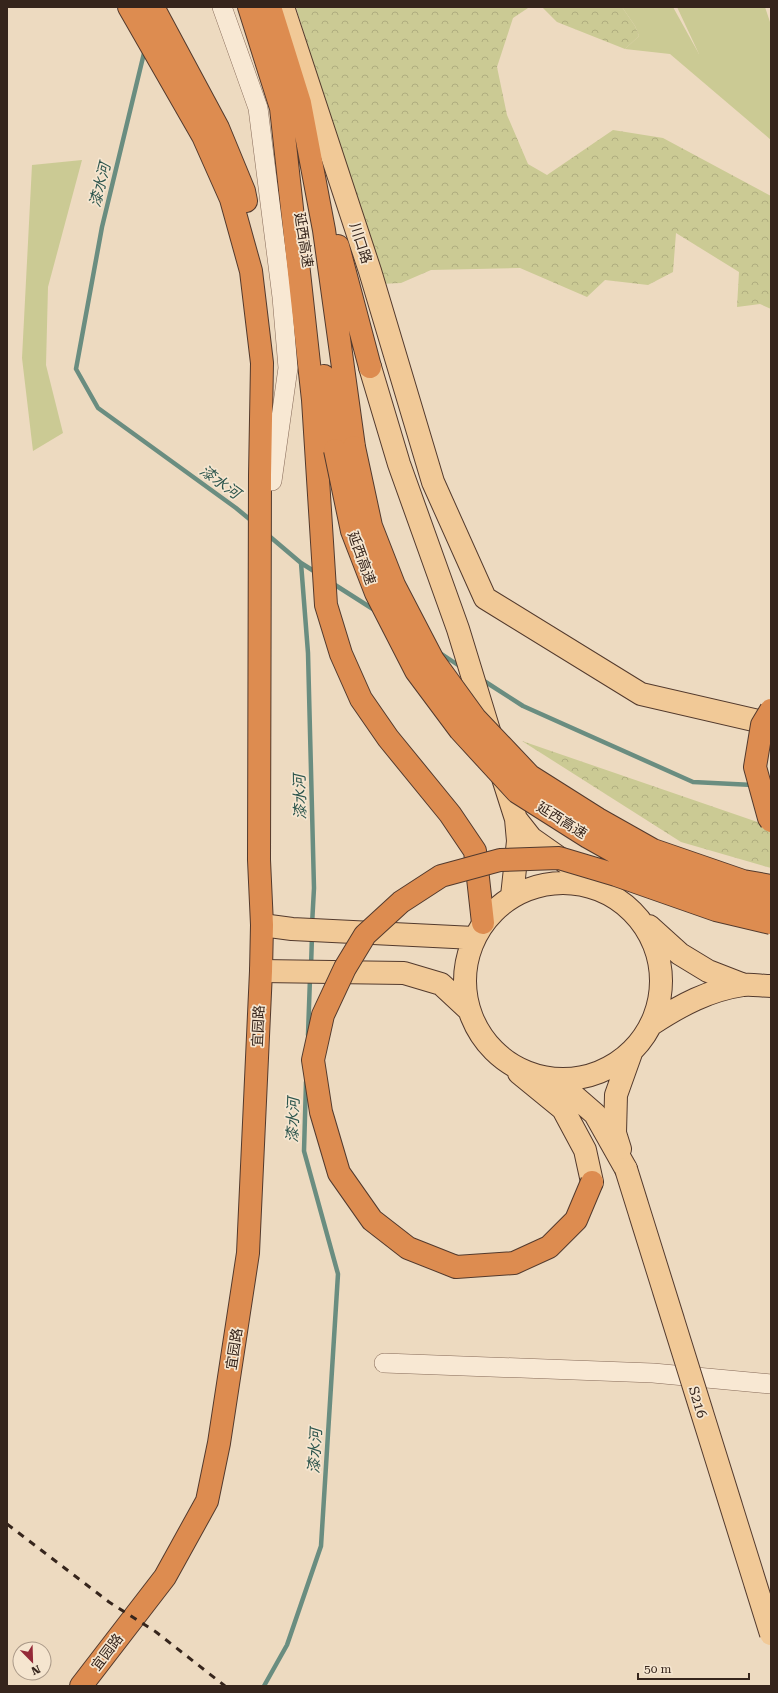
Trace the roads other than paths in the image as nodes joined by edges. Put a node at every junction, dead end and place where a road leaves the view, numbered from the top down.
1 (129, 7) edge
2 (153, 7) edge
3 (222, 7) edge
4 (249, 7) edge
5 (270, 7) edge
6 (283, 7) edge
7 (290, 105) junction
8 (370, 367) joint
9 (345, 448) junction
10 (272, 481) junction
11 (433, 482) junction
12 (428, 547) junction
13 (771, 710) edge
14 (771, 724) edge
15 (516, 819) junction
16 (771, 821) edge
17 (265, 861) junction
18 (771, 886) edge
19 (608, 893) junction
20 (512, 896) junction
21 (771, 903) edge
22 (640, 918) junction
23 (771, 923) edge
24 (262, 925) junction
25 (479, 931) junction
26 (261, 971) junction
27 (744, 985) junction
28 (771, 986) edge
29 (469, 1010) junction
30 (652, 1024) junction
31 (631, 1053) junction
32 (496, 1054) junction
33 (535, 1075) junction
34 (626, 1169) junction
35 (592, 1182) joint
36 (384, 1363) dead end
37 (771, 1384) edge
38 (771, 1634) edge
39 (81, 1686) edge

1 - 17 highway
2 - 10 highway
3 - 10 street
4 - 7 highway, 延西高速
5 - 7 highway, 延西高速
6 - 11 main road, 川口路
7 - 8 highway
7 - 9 highway, 延西高速
7 - 25 highway
8 - 12 main road
9 - 18 highway, 延西高速, bridge
9 - 21 highway, 延西高速, bridge
10 - 17 highway
11 - 12 main road
11 - 14 main road
12 - 15 main road
13 - 16 highway, bridge
15 - 19 main road
15 - 20 main road
17 - 24 highway, 宜园路
19 - 20 main road
19 - 22 main road
20 - 25 main road
22 - 27 main road
22 - 30 main road
23 - 35 highway, bridge
24 - 25 main road
24 - 26 highway, 宜园路
25 - 29 main road
26 - 29 main road
26 - 39 highway, 宜园路
27 - 28 main road
27 - 30 main road
29 - 32 main road
30 - 31 main road
31 - 33 main road
31 - 34 main road
32 - 33 main road
32 - 35 main road
33 - 34 main road
34 - 38 main road, S216 / S216, bridge
36 - 37 street

